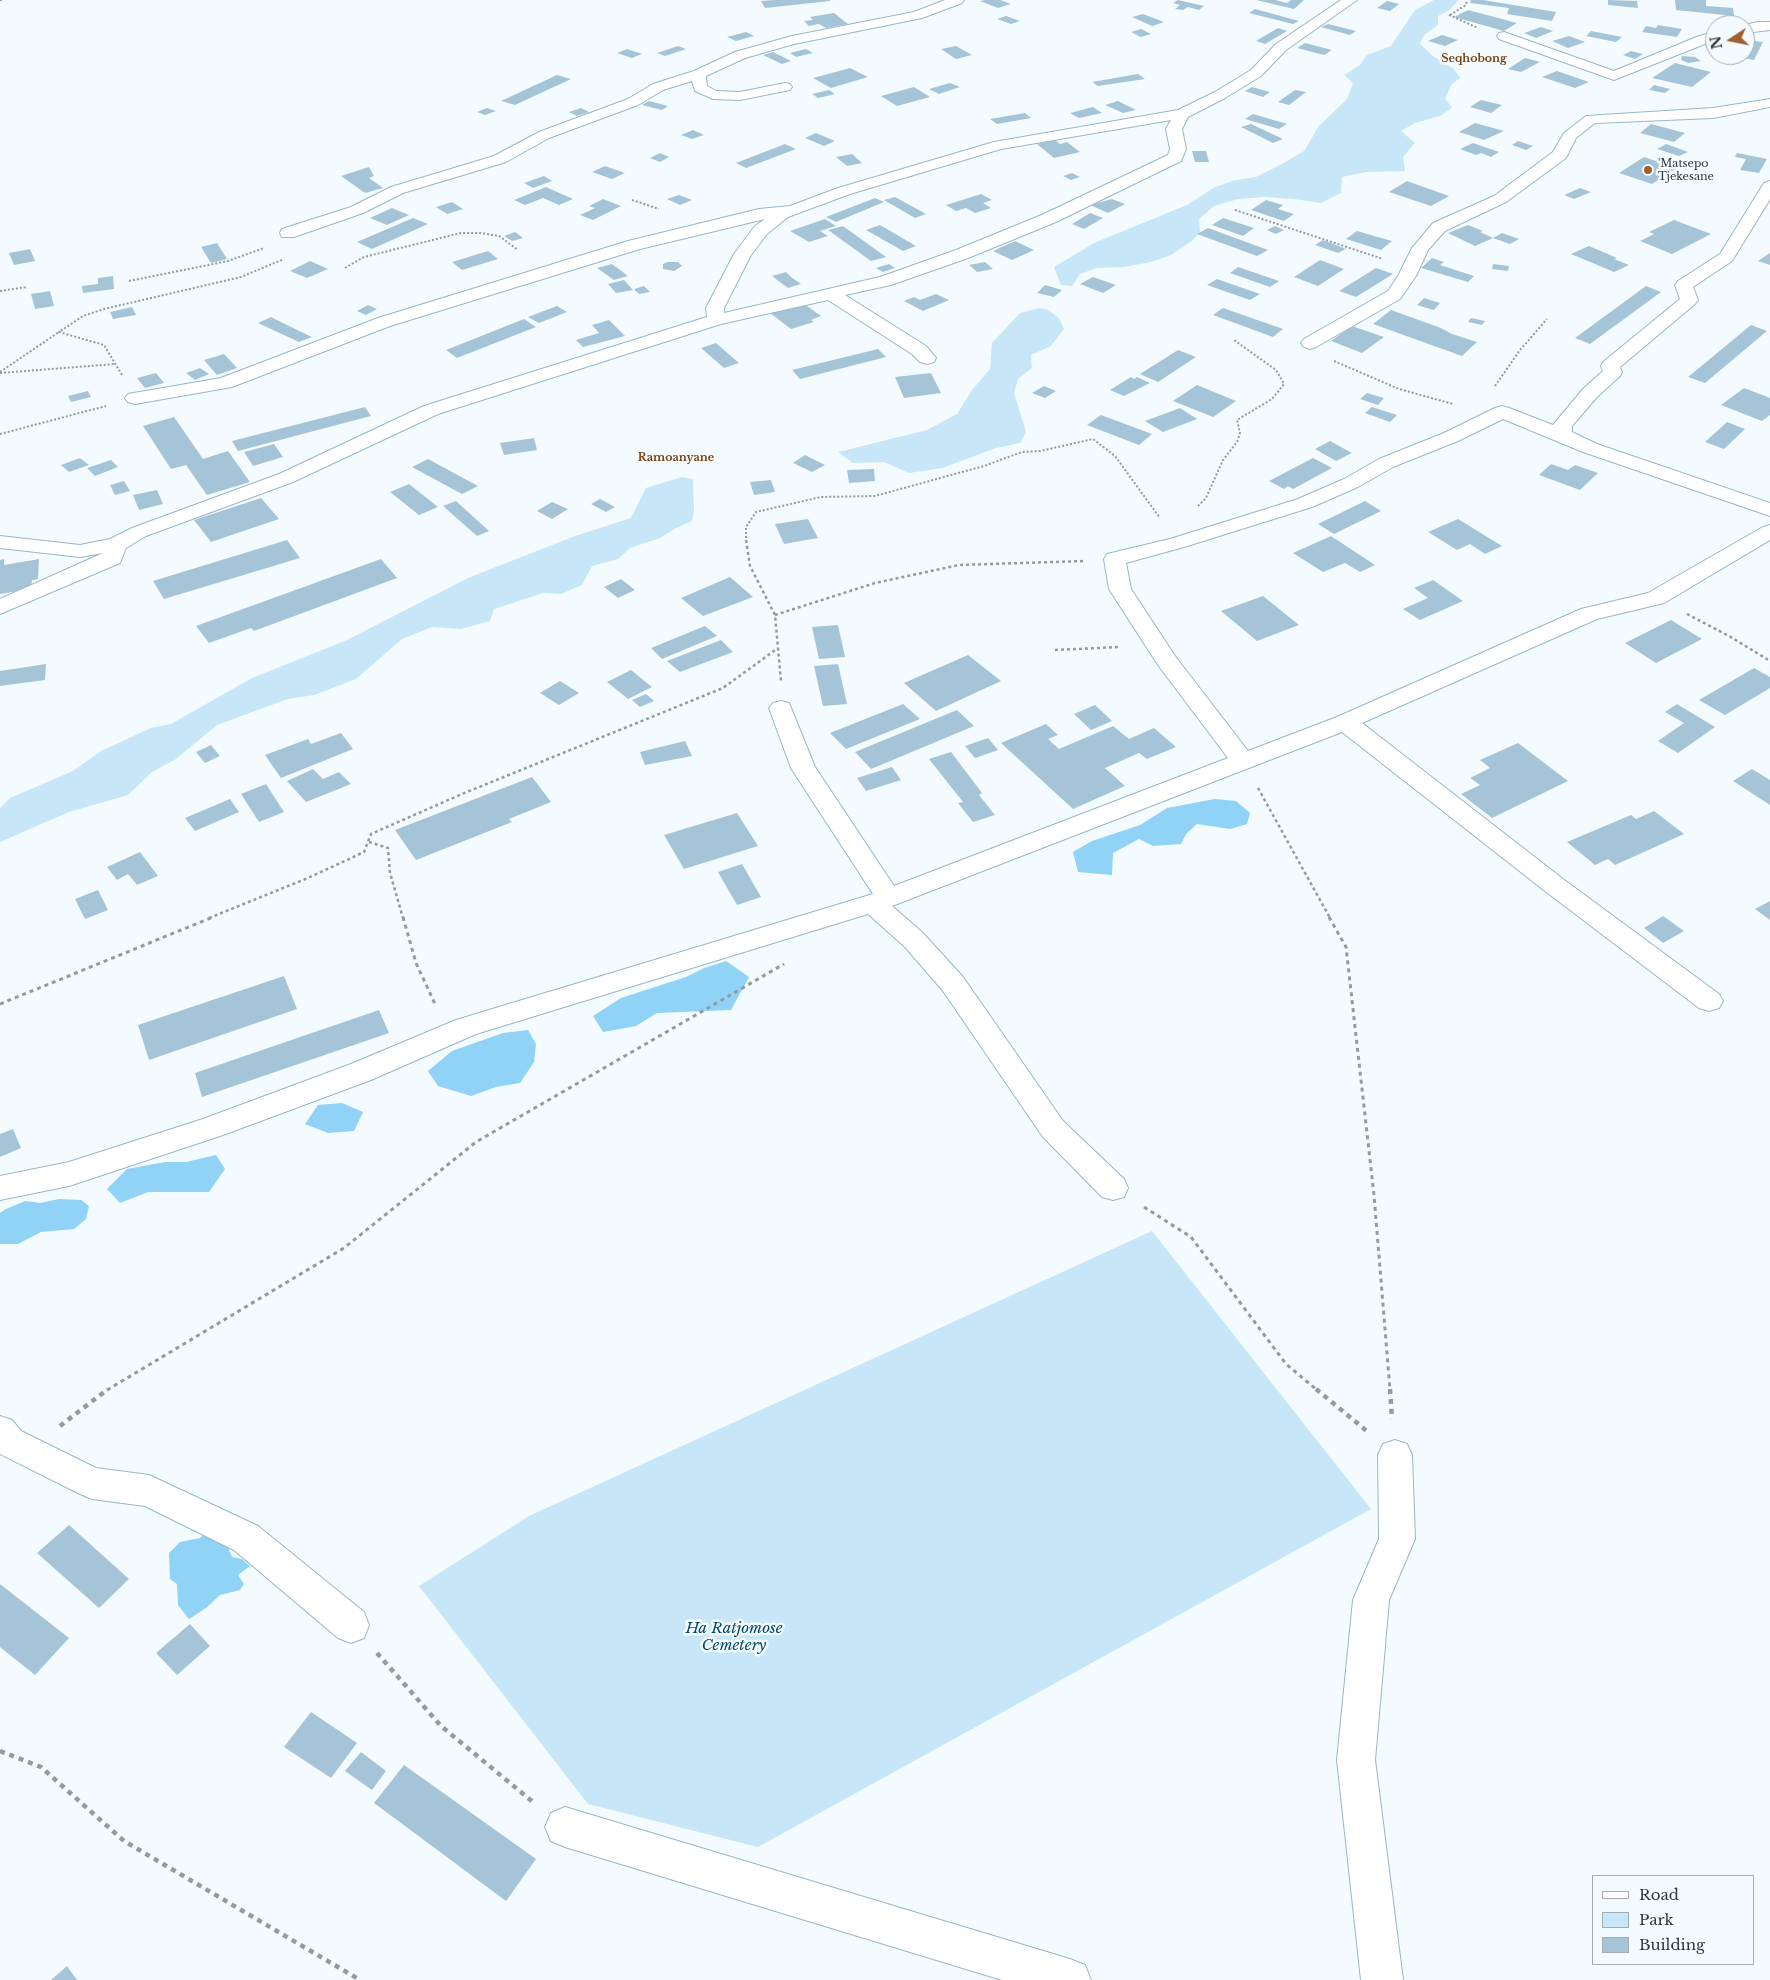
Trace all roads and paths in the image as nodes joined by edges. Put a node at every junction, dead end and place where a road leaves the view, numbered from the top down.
1 (957, 0) edge
2 (1350, 0) edge
3 (1467, 0) edge
4 (1770, 26) edge
5 (1755, 27) edge
6 (1504, 36) joint
7 (1705, 39) edge
8 (699, 80) junction
9 (730, 82) dead end
10 (785, 87) dead end
11 (1770, 103) edge
12 (1728, 111) junction
13 (1182, 114) junction
14 (1763, 120) dead end
15 (1770, 186) edge
16 (1235, 210) dead end
17 (782, 213) junction
18 (288, 233) joint
19 (286, 258) dead end
20 (566, 267) junction
21 (345, 268) dead end
22 (1410, 269) junction
23 (129, 281) dead end
24 (26, 287) dead end
25 (0, 291) edge
26 (831, 294) junction
27 (1547, 319) dead end
28 (716, 320) junction
29 (59, 332) junction
30 (1234, 340) dead end
31 (1310, 343) joint
32 (927, 358) dead end
33 (115, 364) junction
34 (0, 372) edge
35 (1494, 390) dead end
36 (135, 398) junction
37 (1491, 418) junction
38 (0, 434) edge
39 (1562, 434) junction
40 (1770, 510) edge
41 (1165, 526) junction
42 (1770, 531) edge
43 (0, 542) edge
44 (1177, 543) junction
45 (116, 545) junction
46 (1115, 560) junction
47 (1656, 598) junction
48 (0, 607) edge
49 (775, 616) junction
50 (778, 648) junction
51 (1055, 650) dead end
52 (1166, 660) junction
53 (1770, 662) edge
54 (780, 665) dead end
55 (781, 708) dead end
56 (1345, 722) junction
57 (1243, 761) junction
58 (369, 842) junction
59 (881, 900) junction
60 (798, 926) junction
61 (1708, 1001) dead end
62 (0, 1004) edge
63 (450, 1034) junction
64 (0, 1188) edge
65 (1113, 1188) joint
66 (0, 1431) edge
67 (28, 1451) junction
68 (1395, 1455) junction
69 (351, 1625) joint
70 (0, 1751) edge
71 (565, 1827) joint
72 (360, 1980) edge
73 (1070, 1980) edge
74 (1382, 1980) edge

1 - 8 street
2 - 13 street
3 - 6 path
4 - 5 street
6 - 7 street
8 - 9 street
8 - 10 street
8 - 18 street
11 - 12 street
12 - 14 street
12 - 22 street
13 - 17 street
13 - 26 street
15 - 39 street
16 - 22 path
17 - 20 street
17 - 28 street
18 - 23 path
19 - 29 path
20 - 21 path
20 - 36 street
22 - 31 street
24 - 25 path
26 - 28 street
26 - 32 street
27 - 35 path
28 - 45 street
29 - 33 path
29 - 34 path
30 - 41 path
31 - 37 path
33 - 34 path
33 - 36 path
36 - 38 path
37 - 39 street
37 - 44 street
39 - 40 street
41 - 44 path
41 - 49 path
42 - 47 street
43 - 45 street
44 - 46 street
45 - 48 street
46 - 49 path
46 - 52 street
47 - 53 path
47 - 56 street
49 - 50 path
50 - 54 path
50 - 58 path
51 - 52 path
52 - 57 street
55 - 59 street
56 - 57 street
56 - 61 street
57 - 59 street
57 - 68 path
58 - 62 path
58 - 63 path
59 - 60 street
59 - 65 street
60 - 63 street
60 - 67 path
63 - 64 street
65 - 68 path
66 - 67 street
67 - 69 street
68 - 74 street
69 - 71 path
70 - 72 path
71 - 73 street

